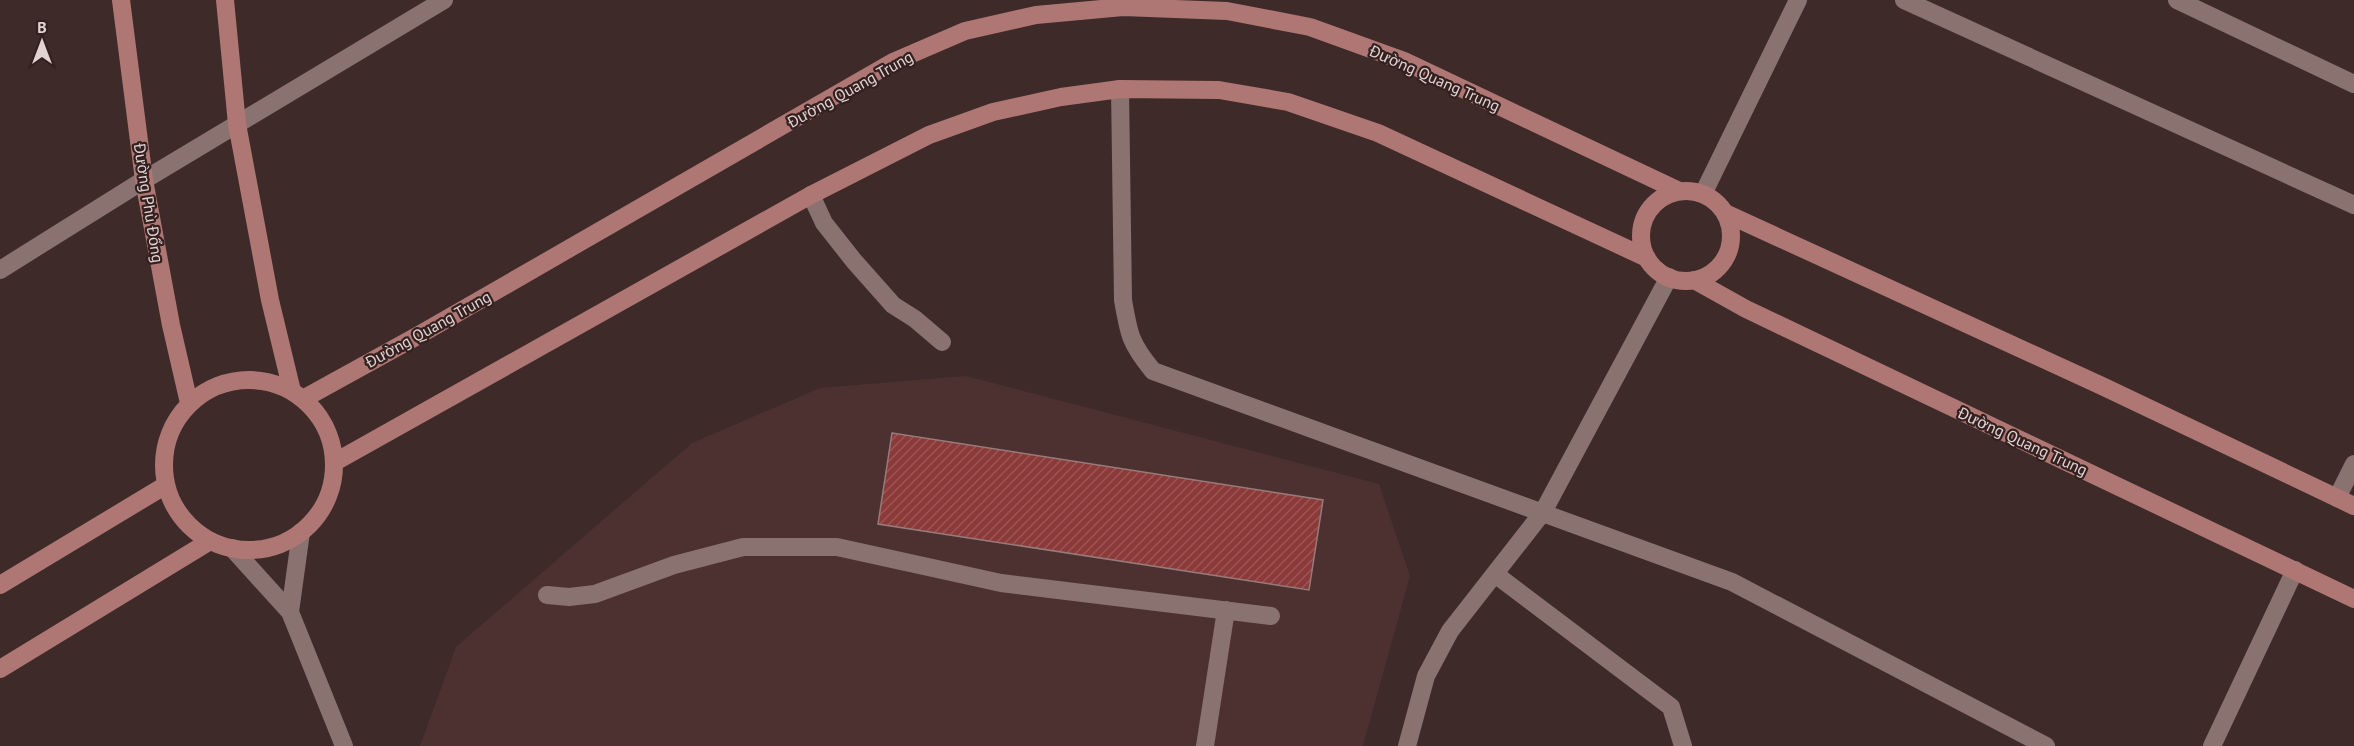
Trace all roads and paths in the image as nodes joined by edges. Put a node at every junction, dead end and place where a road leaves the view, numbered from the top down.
1 (122, 0) edge
2 (225, 0) edge
3 (444, 0) edge
4 (1798, 0) edge
5 (1904, 0) edge
6 (2177, 0) edge
7 (1123, 4) edge
8 (2354, 84) edge
9 (1120, 89) junction
10 (237, 124) junction
11 (144, 180) junction
12 (1679, 191) junction
13 (1703, 194) junction
14 (811, 195) junction
15 (2354, 205) edge
16 (1725, 213) junction
17 (1647, 258) junction
18 (0, 270) edge
19 (1669, 277) junction
20 (1694, 280) junction
21 (942, 342) dead end
22 (297, 395) junction
23 (189, 404) junction
24 (335, 462) junction
25 (2354, 464) edge
26 (166, 485) junction
27 (2346, 502) edge
28 (1543, 512) junction
29 (301, 532) junction
30 (210, 541) junction
31 (232, 548) junction
32 (2295, 570) junction
33 (1495, 574) junction
34 (0, 585) edge
35 (547, 596) dead end
36 (2354, 599) edge
37 (1226, 610) junction
38 (290, 612) junction
39 (1271, 616) dead end
40 (0, 669) edge
41 (344, 746) edge
42 (1205, 746) edge
43 (1407, 746) edge
44 (1683, 746) edge
45 (2046, 746) edge
46 (2212, 746) edge

1 - 11 main road, Đường Phù Đổng
2 - 10 main road
3 - 10 street
4 - 13 street
5 - 15 street
6 - 8 street
7 - 12 main road, Đường Quang Trung
7 - 22 main road, Đường Quang Trung
9 - 14 main road
9 - 17 main road
9 - 28 street
10 - 11 street
10 - 22 main road
11 - 18 street
11 - 23 main road, Đường Phù Đổng
12 - 13 main road
12 - 17 main road
13 - 16 main road
14 - 21 street
14 - 24 main road
16 - 20 main road
16 - 27 main road
17 - 19 main road
19 - 20 main road
19 - 28 street
20 - 32 main road, Đường Quang Trung
22 - 23 main road
22 - 24 main road
23 - 26 main road
24 - 29 main road
25 - 27 street
26 - 30 main road
26 - 34 main road
28 - 33 street
28 - 45 street
29 - 31 main road
29 - 38 street
30 - 31 main road
30 - 40 main road
31 - 38 street
32 - 36 main road, Đường Quang Trung
32 - 46 street
33 - 43 street
33 - 44 street
35 - 37 street
37 - 39 street
37 - 42 street
38 - 41 street

